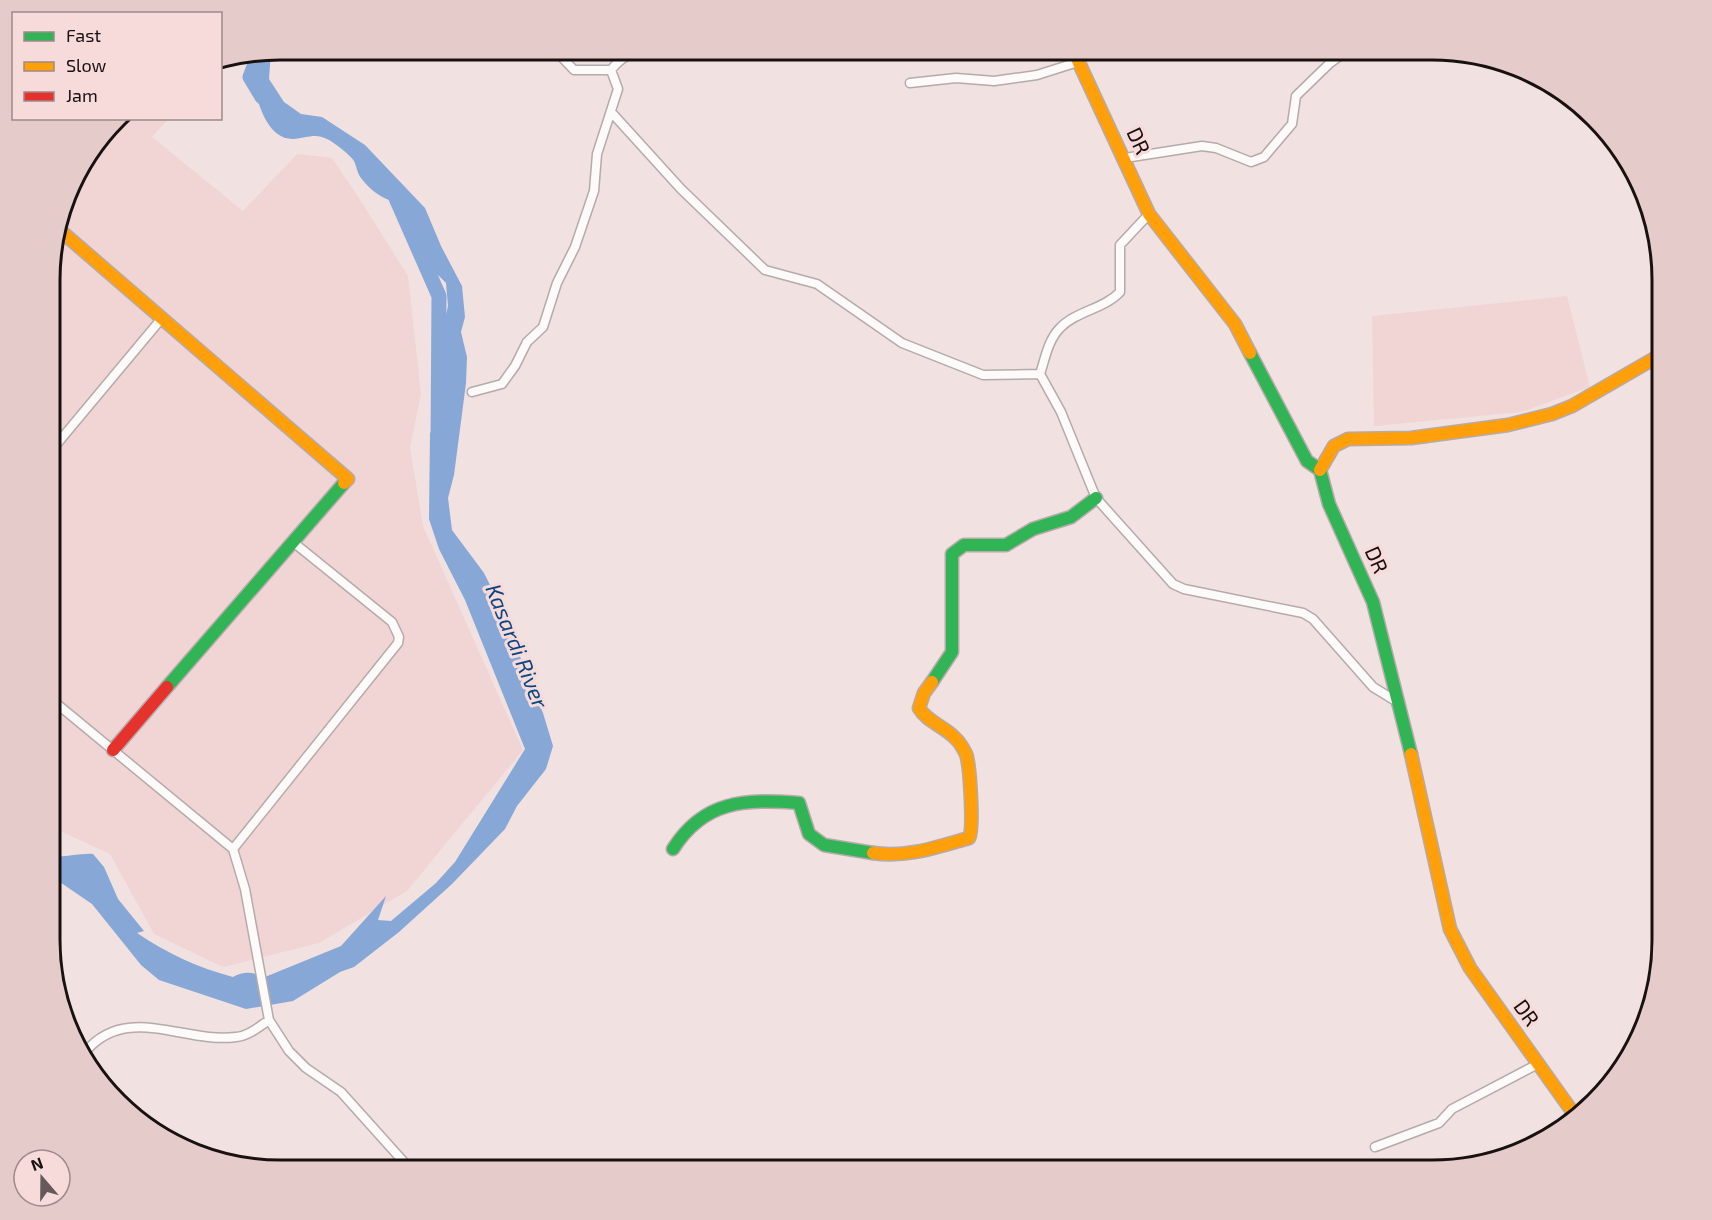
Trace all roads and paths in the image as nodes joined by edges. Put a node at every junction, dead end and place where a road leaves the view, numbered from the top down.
1 (564, 60) edge
2 (620, 60) edge
3 (1334, 60) edge
4 (1078, 62) joint
5 (611, 70) junction
6 (910, 83) dead end
7 (612, 113) junction
8 (1125, 158) junction
9 (1149, 214) junction
10 (65, 234) edge
11 (162, 318) junction
12 (1652, 360) edge
13 (1040, 374) junction
14 (472, 392) dead end
15 (60, 440) edge
16 (1320, 470) junction
17 (1096, 498) junction
18 (293, 542) junction
19 (1398, 703) junction
20 (60, 706) edge
21 (113, 750) junction
22 (232, 849) junction
23 (673, 849) dead end
24 (268, 1020) junction
25 (89, 1049) edge
26 (1538, 1064) junction
27 (1571, 1110) edge
28 (1375, 1147) dead end
29 (402, 1160) edge

1 - 5 street
2 - 5 street
3 - 8 street
4 - 6 street
4 - 8 street, DR
5 - 7 street
7 - 13 street
7 - 14 street
8 - 9 street, DR
9 - 13 street
9 - 16 street, DR
10 - 11 street
11 - 15 street
11 - 18 street
12 - 16 street
13 - 17 street
16 - 19 street, DR
17 - 19 street
17 - 23 street
18 - 21 street
18 - 22 street
19 - 26 street, DR
20 - 21 street
21 - 22 street
22 - 24 street
24 - 25 street
24 - 29 street
26 - 27 street, DR
26 - 28 street

